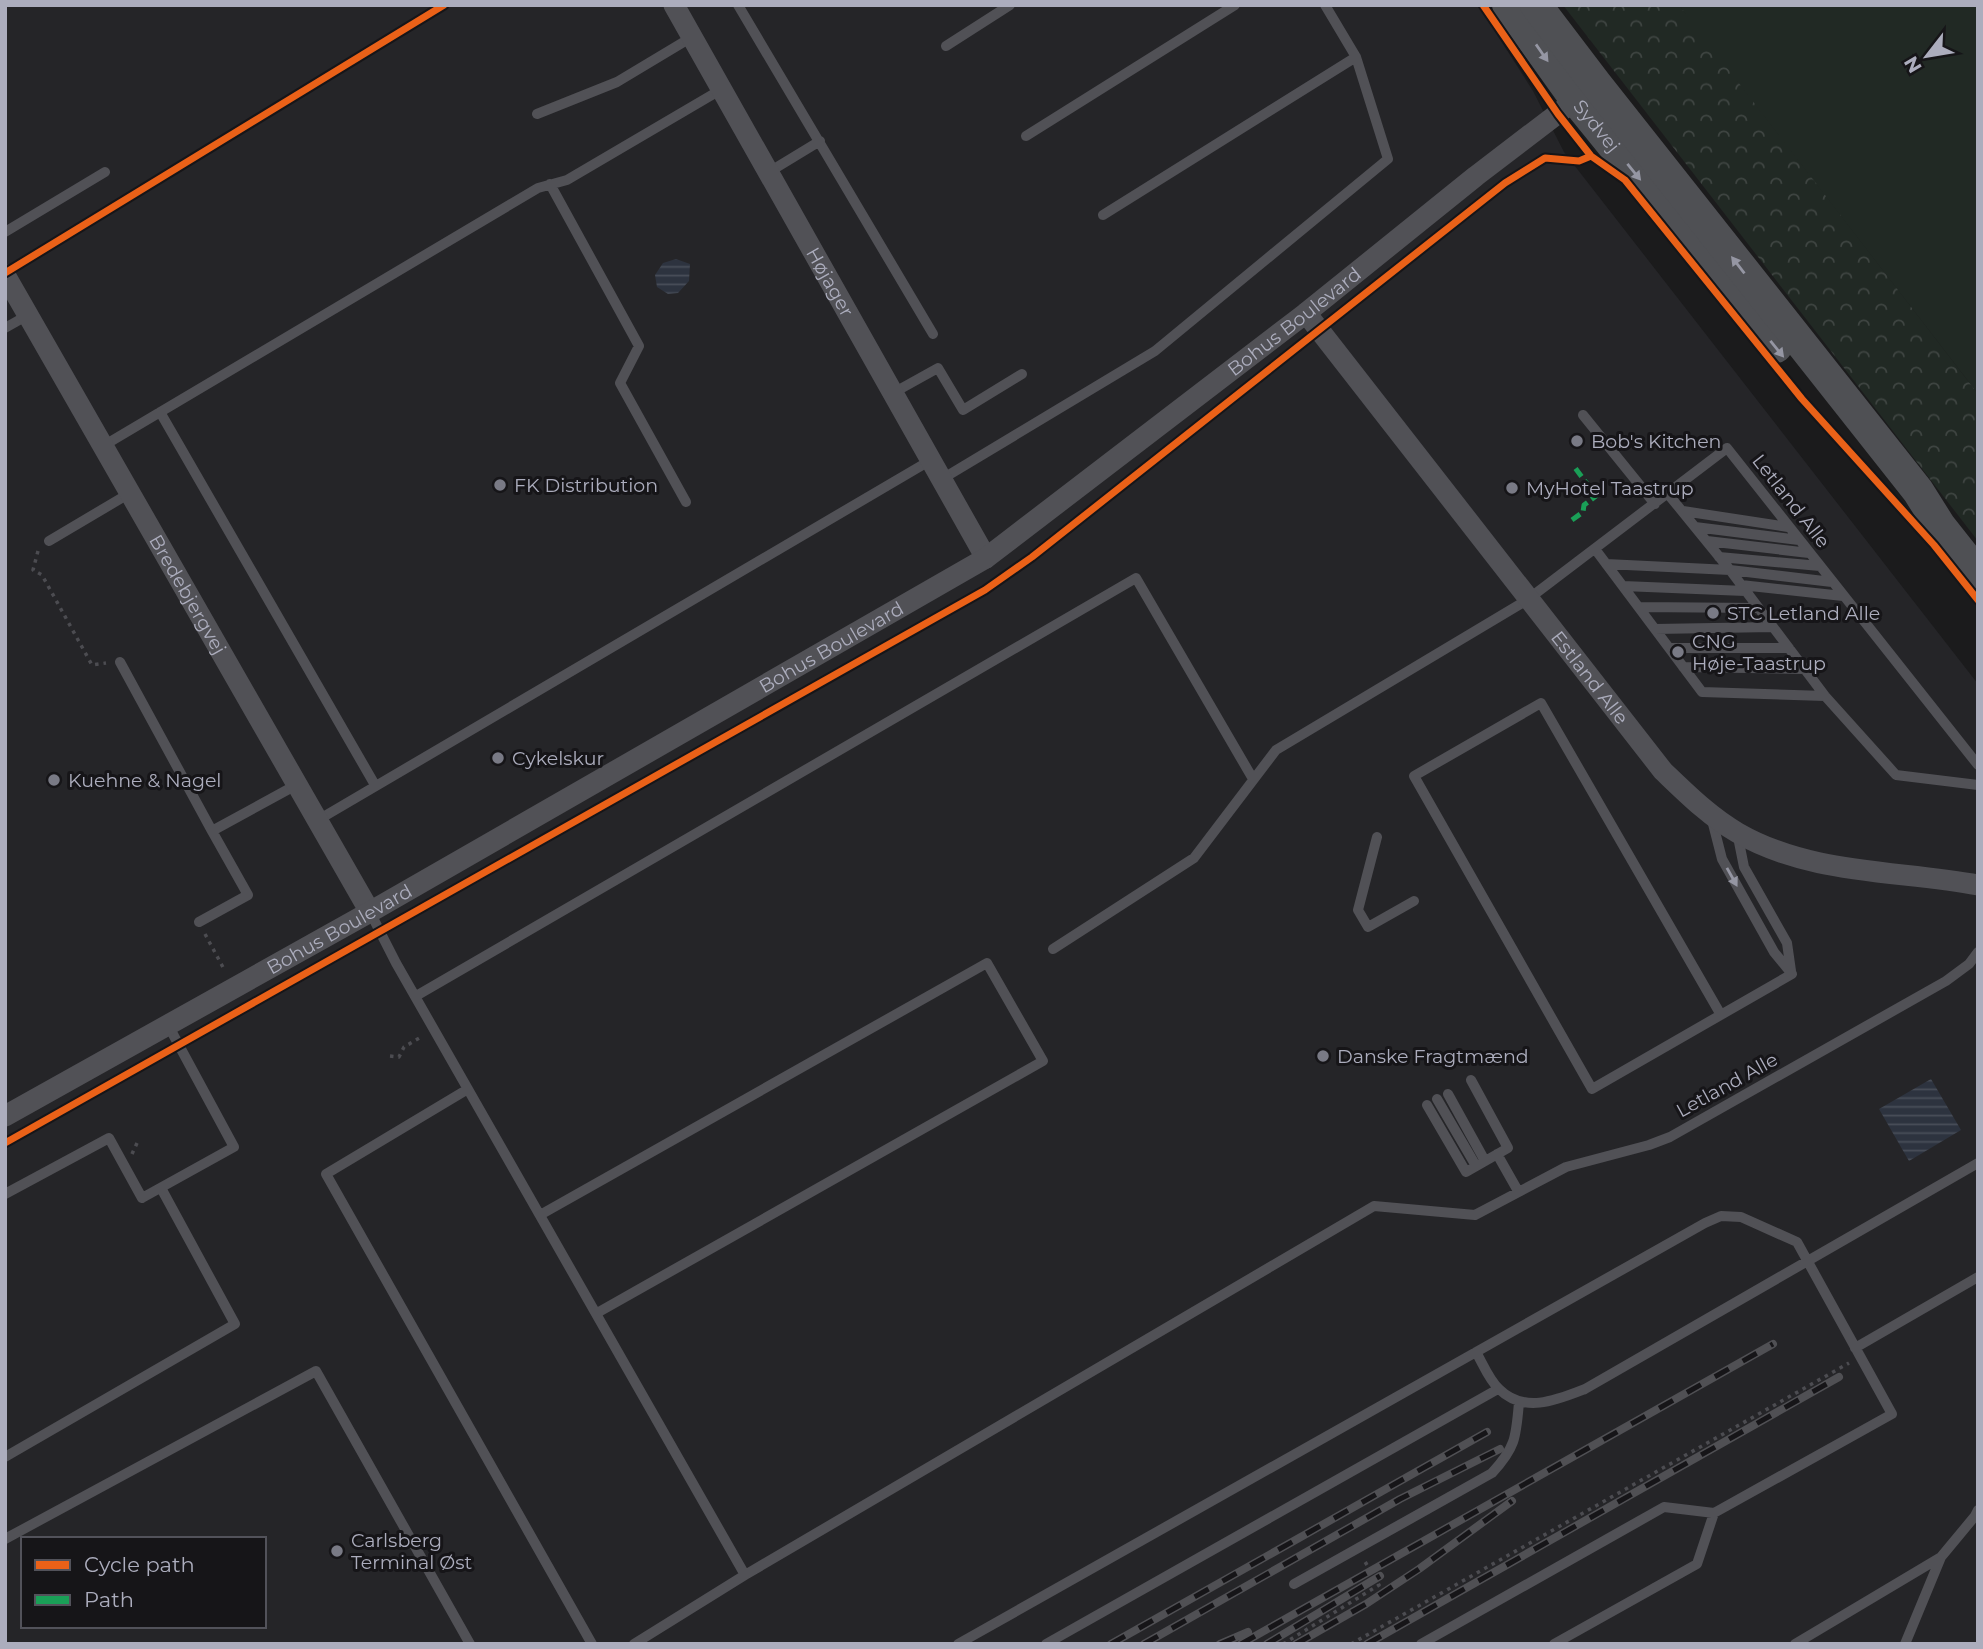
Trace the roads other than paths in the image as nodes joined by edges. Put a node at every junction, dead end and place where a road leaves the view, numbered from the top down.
1 (738, 5) edge
2 (1010, 5) edge
3 (1235, 5) edge
4 (1325, 5) edge
5 (1508, 5) edge
6 (1536, 5) edge
7 (680, 7) edge
8 (692, 37) junction
9 (946, 46) dead end
10 (1356, 57) junction
11 (722, 89) junction
12 (1586, 92) junction
13 (537, 114) dead end
14 (1026, 136) dead end
15 (820, 141) junction
16 (104, 172) dead end
17 (769, 172) junction
18 (550, 184) junction
19 (1103, 215) dead end
20 (5, 232) edge
21 (5, 275) edge
22 (1306, 313) junction
23 (28, 315) junction
24 (5, 328) edge
25 (933, 334) dead end
26 (1021, 374) dead end
27 (893, 394) junction
28 (160, 412) junction
29 (1583, 415) dead end
30 (103, 446) junction
31 (936, 470) junction
32 (130, 493) junction
33 (1668, 494) junction
34 (686, 502) dead end
35 (1655, 504) junction
36 (1682, 511) junction
37 (1695, 527) junction
38 (1788, 527) junction
39 (1799, 540) junction
40 (49, 541) road end
41 (1707, 541) junction
42 (1595, 549) junction
43 (1810, 553) junction
44 (1719, 557) junction
45 (986, 558) junction
46 (1606, 564) junction
47 (1820, 566) junction
48 (1730, 570) junction
49 (1978, 574) edge
50 (1832, 582) junction
51 (1623, 586) junction
52 (1743, 588) junction
53 (1843, 596) junction
54 (1527, 600) junction
55 (1639, 607) junction
56 (1758, 608) junction
57 (1773, 627) junction
58 (1655, 629) junction
59 (1669, 648) junction
60 (1789, 648) junction
61 (120, 662) road end
62 (1684, 667) junction
63 (1805, 669) junction
64 (1825, 696) junction
65 (1978, 765) edge
66 (1253, 779) junction
67 (298, 785) junction
68 (375, 785) junction
69 (1978, 785) edge
70 (1710, 813) junction
71 (317, 820) junction
72 (212, 831) junction
73 (1737, 832) junction
74 (1377, 837) dead end
75 (1978, 885) edge
76 (1414, 901) dead end
77 (370, 912) junction
78 (198, 922) road end
79 (1053, 949) dead end
80 (1978, 952) edge
81 (1792, 974) junction
82 (416, 996) junction
83 (1721, 1015) junction
84 (168, 1025) junction
85 (1471, 1080) dead end
86 (468, 1089) junction
87 (1448, 1094) dead end
88 (1432, 1102) dead end
89 (5, 1116) edge
90 (1497, 1154) junction
91 (1978, 1163) edge
92 (1481, 1164) junction
93 (161, 1188) junction
94 (1518, 1191) junction
95 (5, 1194) edge
96 (540, 1215) junction
97 (1808, 1261) junction
98 (1978, 1277) edge
99 (597, 1313) junction
100 (1476, 1352) junction
101 (1858, 1352) junction
102 (1499, 1389) junction
103 (1518, 1402) junction
104 (5, 1457) edge
105 (1978, 1510) edge
106 (1714, 1513) junction
107 (5, 1539) edge
108 (1941, 1558) junction
109 (745, 1575) junction
110 (1294, 1584) dead end
111 (470, 1644) edge
112 (592, 1644) edge
113 (634, 1644) edge
114 (958, 1644) edge
115 (1046, 1644) edge
116 (1421, 1644) edge
117 (1554, 1644) edge
118 (1795, 1644) edge
119 (1905, 1644) edge

1 - 15 lane
2 - 9 lane
3 - 14 lane
4 - 10 lane
5 -> 12 main road, Sydvej
6 - 12 main road, Sydvej
7 - 8 street, Højager
8 - 11 street, Højager
8 - 13 lane
10 - 19 lane
10 - 31 lane
11 - 17 street, Højager
11 - 18 lane
12 - 22 street, Bohus Boulevard
12 - 49 main road, Sydvej
15 - 17 lane
15 - 25 lane
16 - 20 lane
17 - 27 street, Højager
18 - 28 lane
18 - 34 lane
21 - 23 street, Bredebjergvej
22 - 45 street, Bohus Boulevard
22 - 54 street, Estland Alle
23 - 24 lane
23 - 30 street, Bredebjergvej
26 - 27 lane
27 - 31 street, Højager
28 - 30 lane
28 - 68 lane
29 - 35 lane
30 - 32 street, Bredebjergvej
31 - 45 street, Højager
31 - 68 lane
32 - 40 lane
32 - 67 street, Bredebjergvej
33 - 35 lane, Letland Alle
33 - 36 lane
33 - 38 lane, Letland Alle
35 - 42 lane, Letland Alle
36 - 37 lane
36 - 38 lane
37 - 39 lane
37 - 41 lane
38 - 39 lane, Letland Alle
39 - 43 lane, Letland Alle
41 - 43 lane
41 - 44 lane
42 - 46 lane
42 - 54 lane, Letland Alle
43 - 47 lane, Letland Alle
44 - 47 lane
44 - 48 lane
45 - 77 street, Bohus Boulevard
46 - 48 lane
46 - 51 lane
47 - 50 lane, Letland Alle
48 - 50 lane
48 - 52 lane
50 - 53 lane, Letland Alle
51 - 52 lane
51 - 55 lane
52 - 53 lane
52 - 56 lane
53 - 65 lane, Letland Alle
54 - 66 lane, Letland Alle
54 - 70 street, Estland Alle
55 - 56 lane
55 - 58 lane
56 - 57 lane
57 - 58 lane
57 - 60 lane
58 - 59 lane
59 - 60 lane
59 - 62 lane
60 - 63 lane
61 - 72 lane
62 - 63 lane
62 - 64 lane
63 - 64 lane
64 - 69 lane
66 - 79 lane, Letland Alle
66 - 82 lane
67 - 71 street, Bredebjergvej
67 - 72 lane
68 - 71 lane
70 - 73 street, Estland Alle
70 -> 81 lane
71 - 77 street, Bredebjergvej
72 - 78 lane
73 - 75 street, Estland Alle
73 - 81 lane
74 - 76 lane
77 - 82 lane
77 - 84 street, Bohus Boulevard
80 - 94 lane, Letland Alle
81 - 83 lane
82 - 86 lane
83 - 83 lane
84 - 89 street, Bohus Boulevard
84 - 93 lane
85 - 90 lane
86 - 96 lane
86 - 112 lane
87 - 92 lane
88 - 92 lane
90 - 92 lane
90 - 94 lane
91 - 97 lane
93 - 95 lane
93 - 104 lane
94 - 109 lane, Letland Alle
96 - 99 lane
96 - 99 lane
97 - 100 lane
97 - 101 lane
97 - 103 lane
98 - 101 lane
99 - 109 lane
100 - 102 lane
100 - 114 lane
101 - 106 lane
102 - 103 lane
102 - 115 lane
103 - 110 lane
105 - 108 lane
106 - 116 lane
106 - 117 lane
107 - 111 lane
108 - 118 lane
108 - 119 lane
109 - 113 lane

